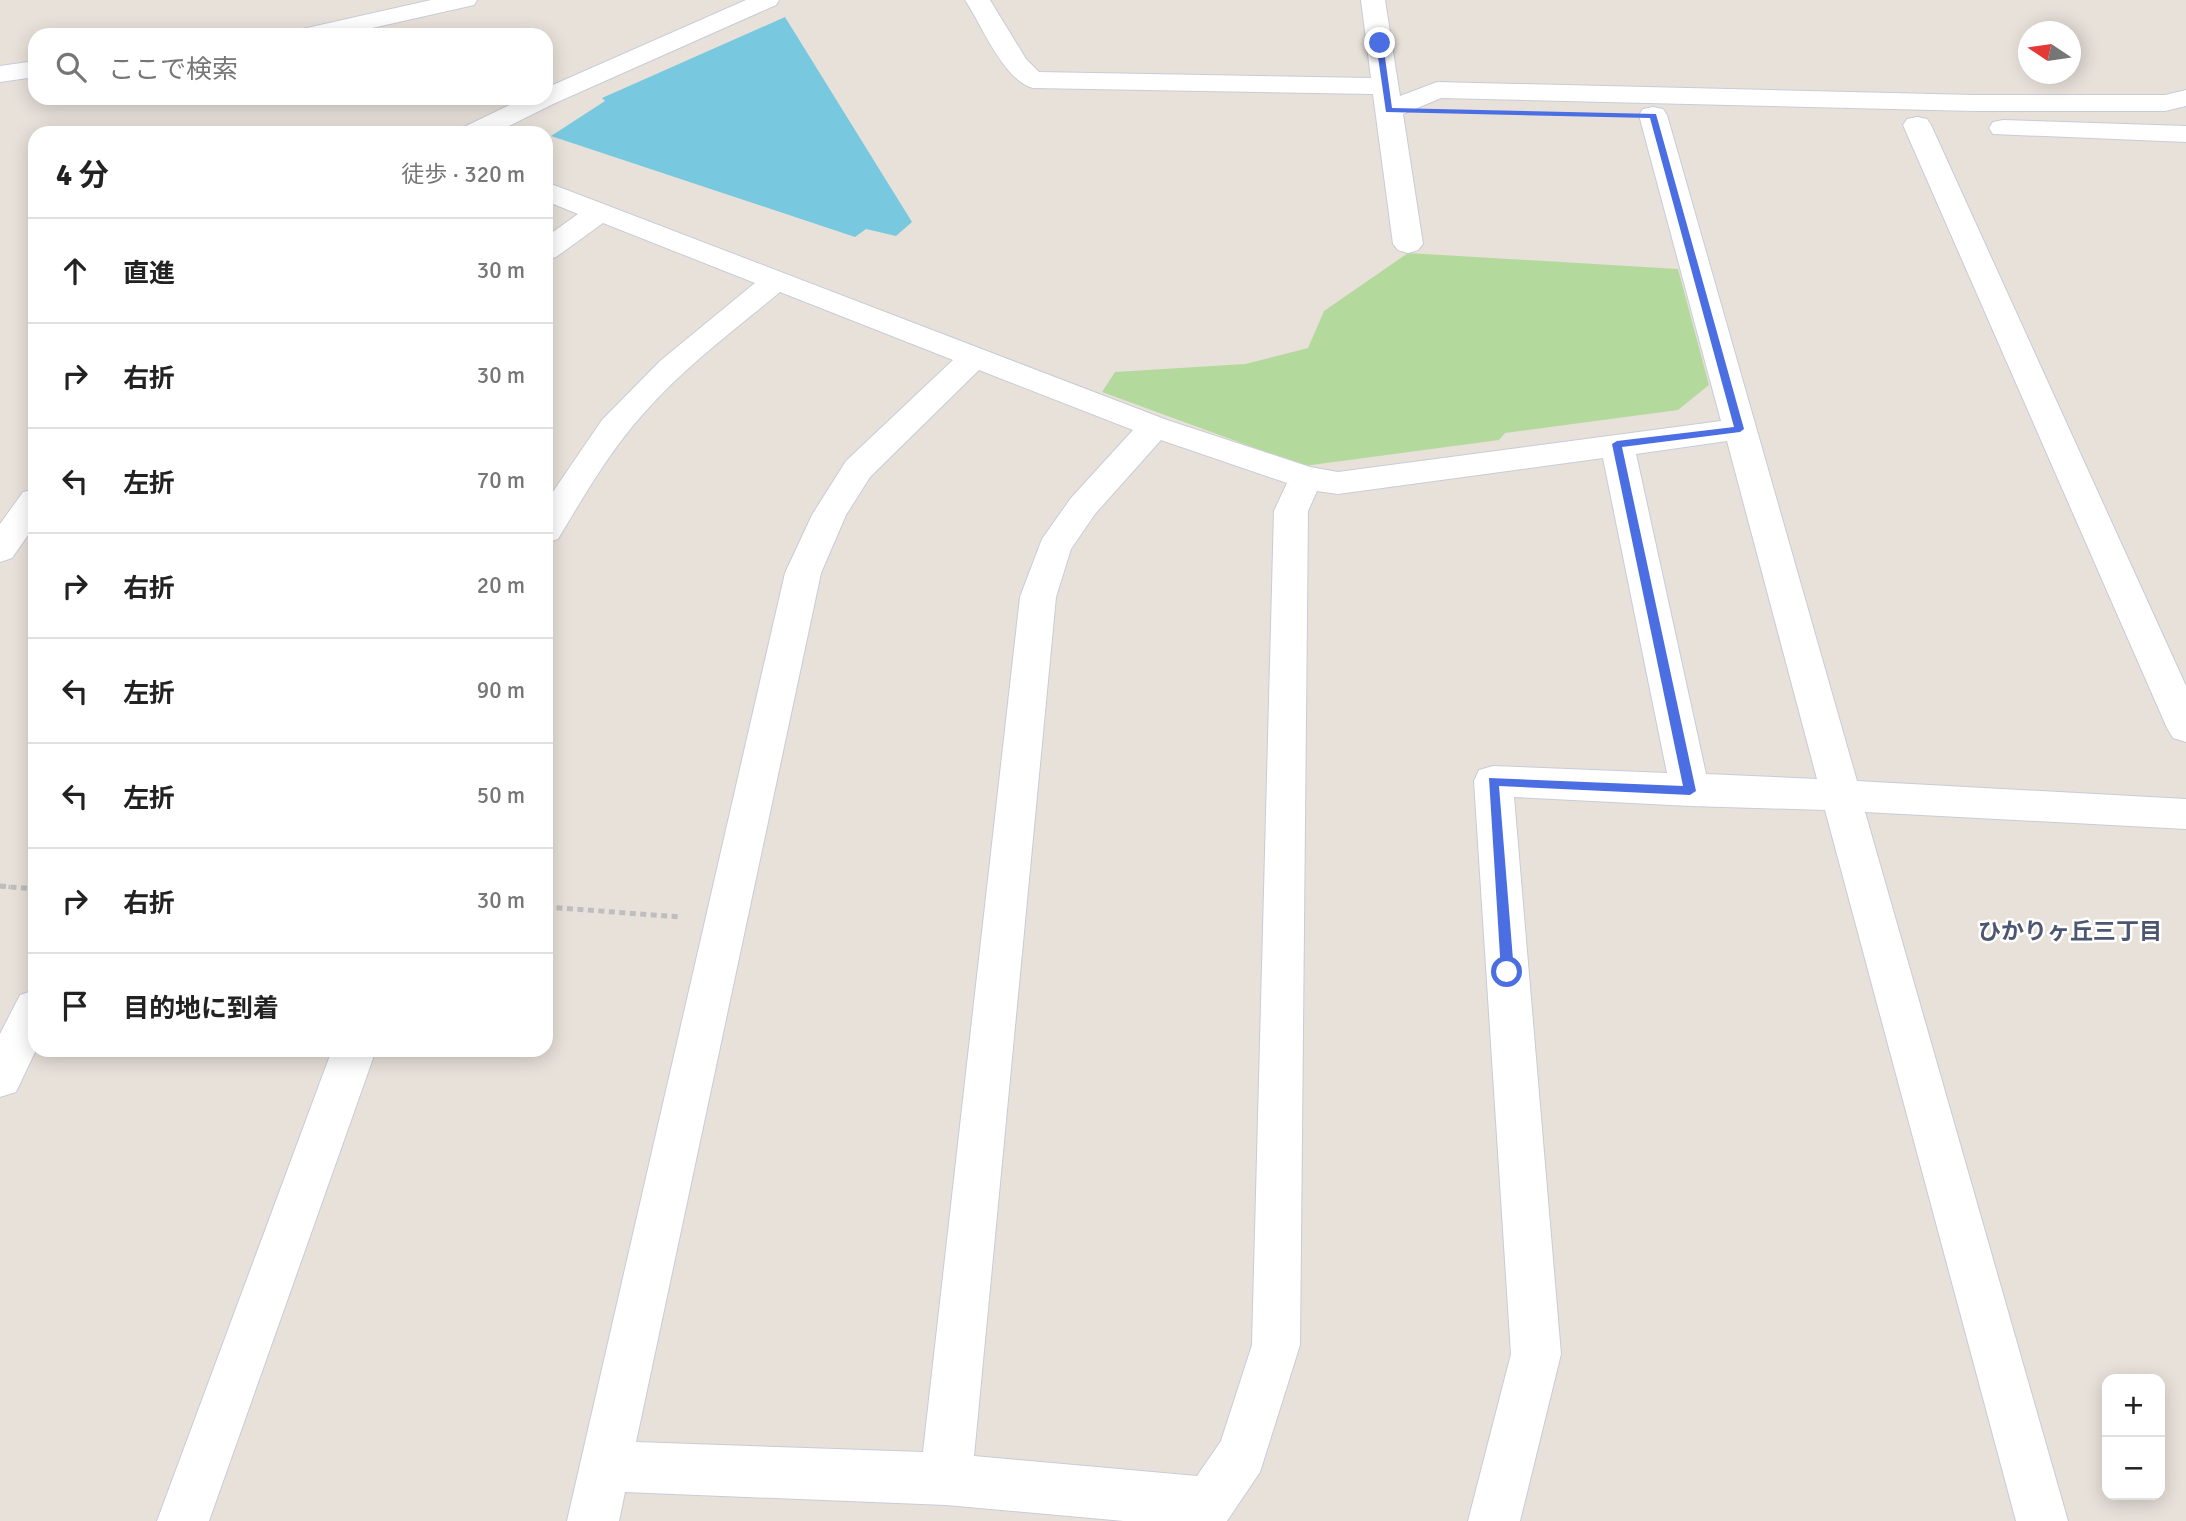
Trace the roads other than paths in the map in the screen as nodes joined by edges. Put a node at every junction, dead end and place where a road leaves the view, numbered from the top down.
1 (465, 0) edge
2 (767, 0) edge
3 (977, 0) edge
4 (1373, 0) edge
5 (339, 28) edge
6 (28, 70) edge
7 (0, 74) edge
8 (553, 95) edge
9 (1388, 98) junction
10 (2186, 98) edge
11 (532, 105) edge
12 (1653, 116) junction
13 (1917, 125) junction
14 (488, 126) edge
15 (2186, 134) edge
16 (553, 194) edge
17 (599, 212) junction
18 (1408, 244) dead end
19 (553, 246) edge
20 (777, 280) junction
21 (974, 357) junction
22 (1155, 426) junction
23 (1740, 429) junction
24 (1617, 444) junction
25 (1306, 478) junction
26 (28, 510) edge
27 (553, 519) edge
28 (0, 550) edge
29 (2186, 728) edge
30 (1690, 791) junction
31 (1841, 795) junction
32 (2186, 814) edge
33 (28, 1022) edge
34 (351, 1057) edge
35 (0, 1077) edge
36 (605, 1466) junction
37 (946, 1479) junction
38 (183, 1521) edge
39 (593, 1521) edge
40 (1494, 1521) edge
41 (2042, 1521) edge

1 - 5 street
2 - 8 street
3 - 9 street
4 - 9 street
6 - 7 street
9 - 10 street
9 - 12 street
9 - 18 street
11 - 14 street
12 - 13 street
12 - 23 street
13 - 15 street
13 - 29 street
16 - 17 street
17 - 19 street
17 - 20 street
20 - 21 street
20 - 27 street
21 - 22 street
21 - 36 street
22 - 25 street
22 - 37 street
23 - 24 street
23 - 31 street
24 - 25 street
24 - 30 street
25 - 37 street
26 - 28 street
30 - 31 street
30 - 40 street
31 - 32 street
31 - 41 street
33 - 35 street
34 - 38 street
36 - 37 street
36 - 39 street

